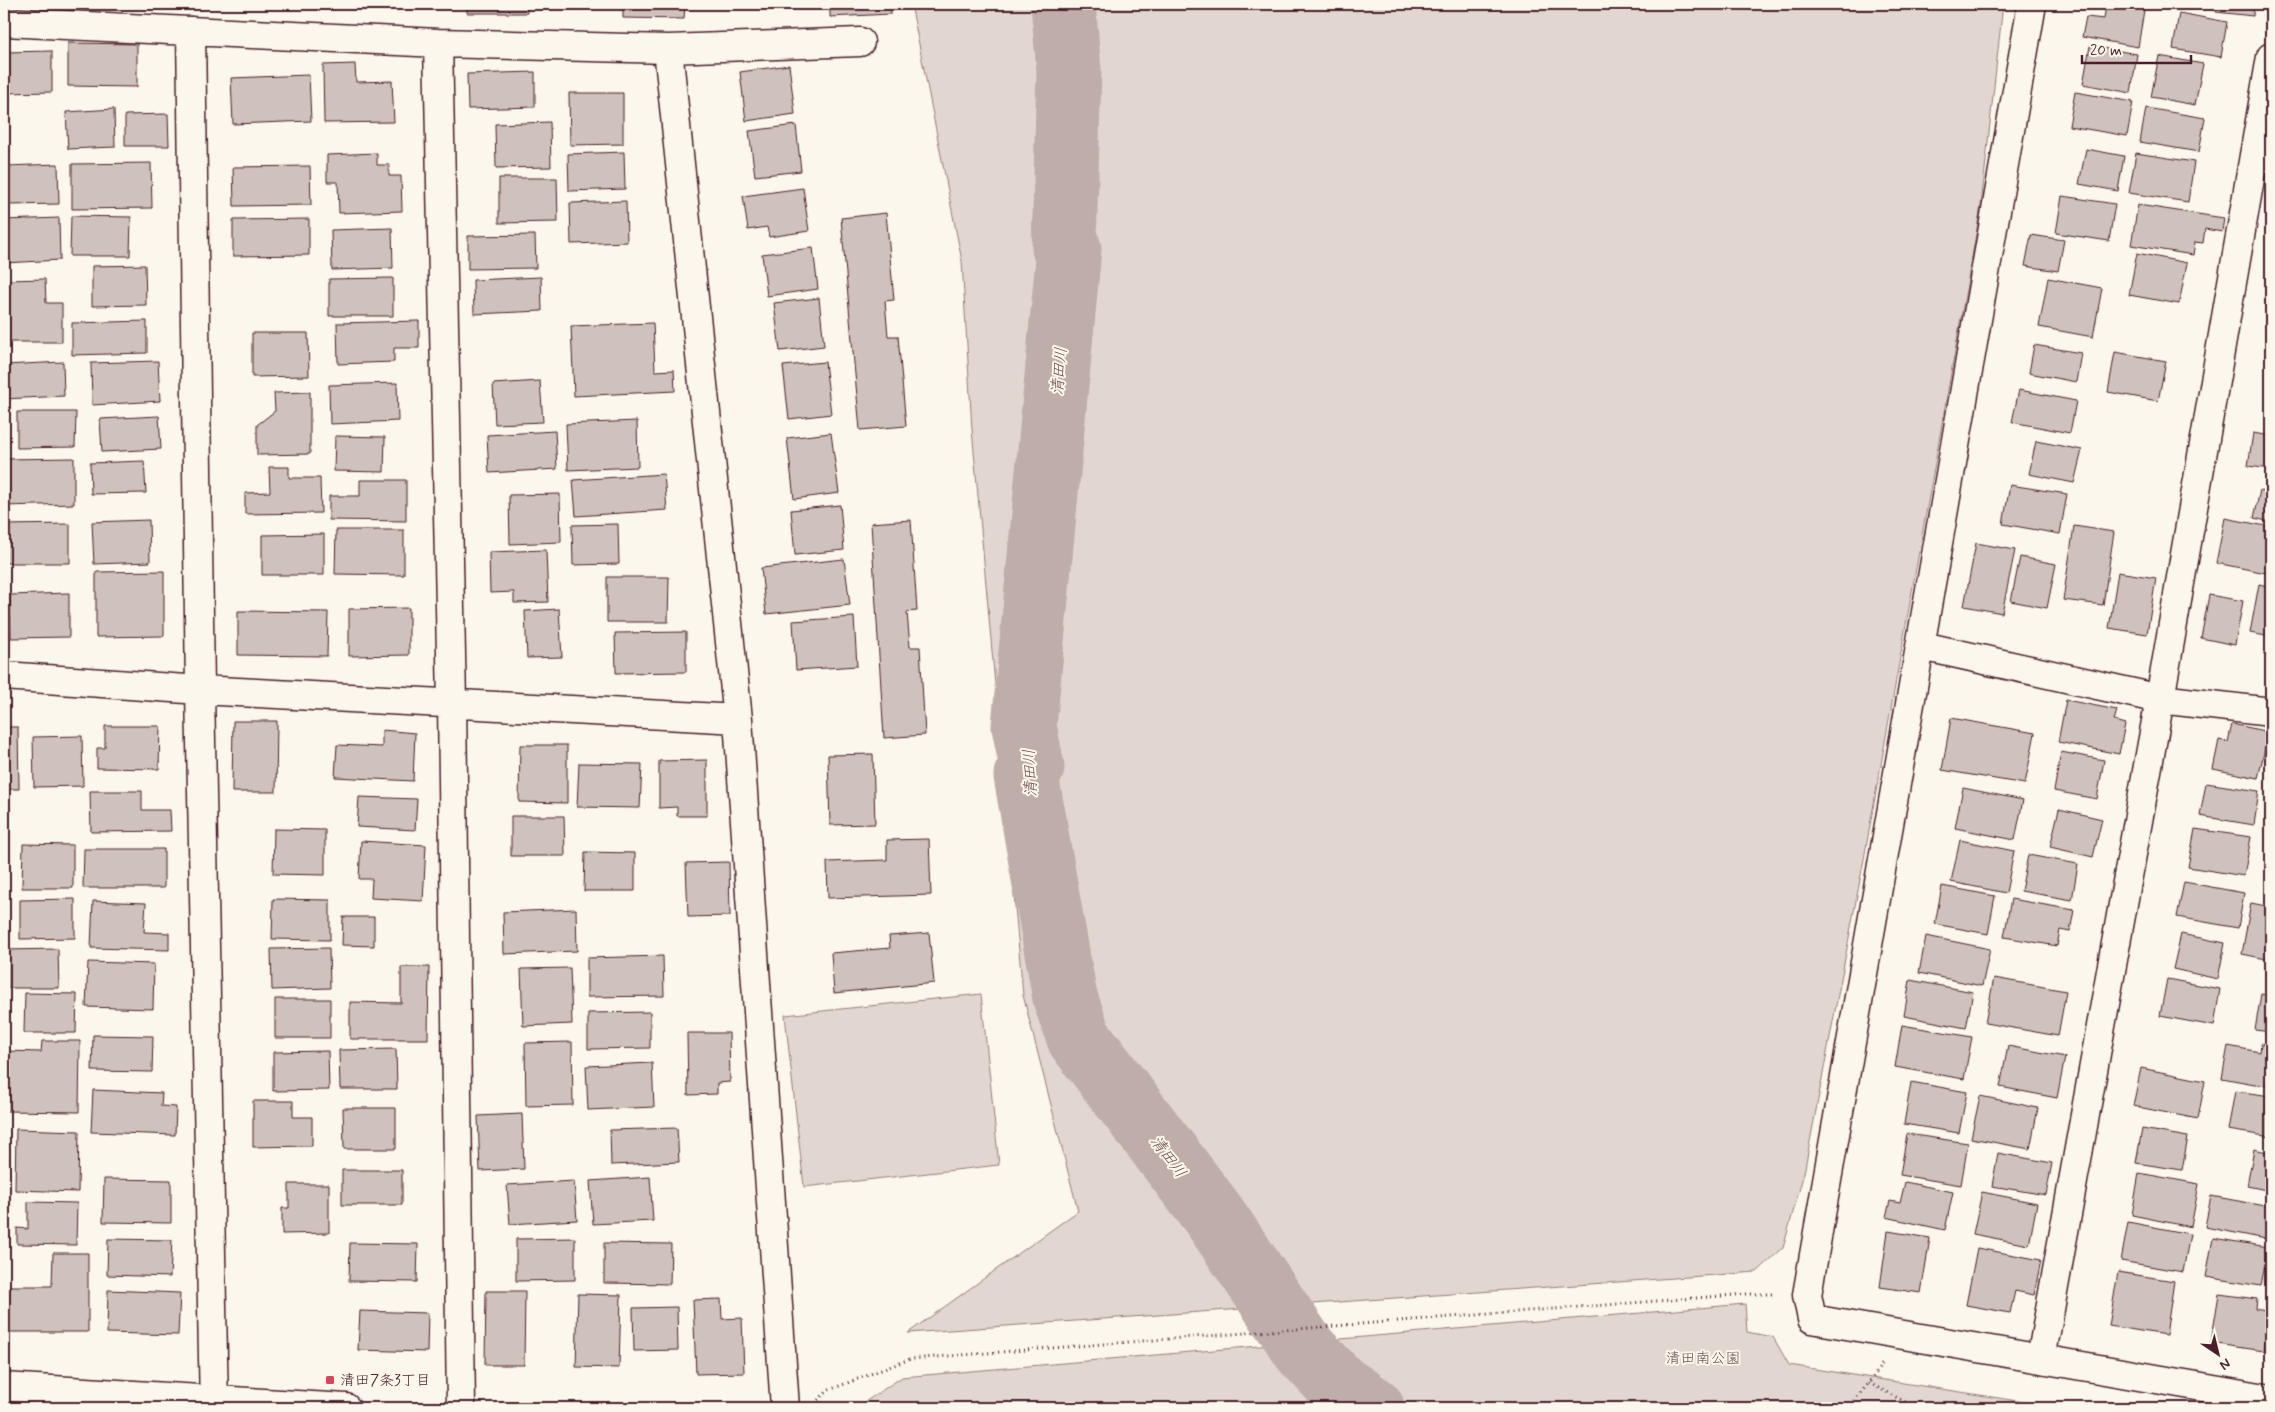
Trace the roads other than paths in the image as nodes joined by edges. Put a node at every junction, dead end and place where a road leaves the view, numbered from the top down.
1 (2032, 4) edge
2 (4, 22) edge
3 (191, 31) junction
4 (860, 42) dead end
5 (438, 43) junction
6 (668, 48) junction
7 (2271, 57) edge
8 (1922, 646) junction
9 (4, 676) edge
10 (200, 690) junction
11 (2160, 699) junction
12 (452, 702) junction
13 (2271, 712) edge
14 (738, 719) junction
15 (2041, 1359) junction
16 (4, 1387) edge
17 (2271, 1399) edge
18 (215, 1404) edge
19 (346, 1408) edge
20 (461, 1408) edge
21 (786, 1408) edge

1 - 8 street
2 - 3 street
3 - 5 street
3 - 10 street
4 - 6 street
5 - 6 street
5 - 12 street
6 - 14 street
7 - 11 street
8 - 11 street
8 - 15 street
9 - 10 street
10 - 12 street
10 - 18 street
11 - 13 street
11 - 15 street
12 - 14 street
12 - 20 street
14 - 21 street
15 - 17 street
16 - 18 street
18 - 19 street

